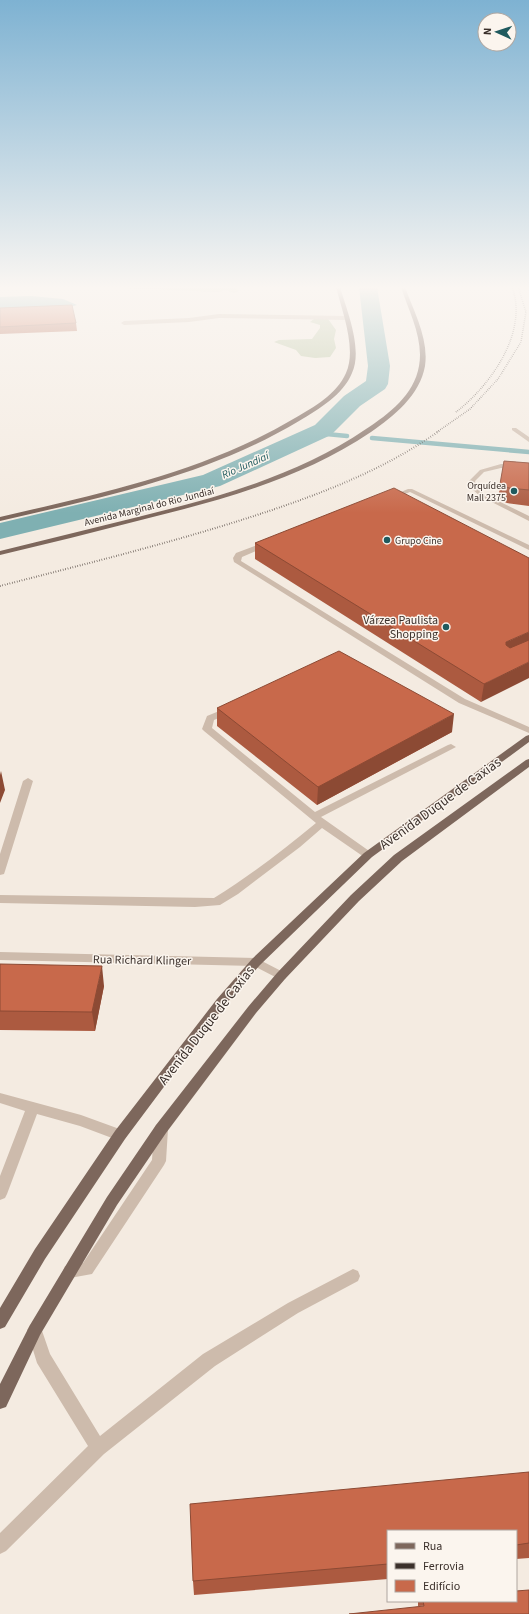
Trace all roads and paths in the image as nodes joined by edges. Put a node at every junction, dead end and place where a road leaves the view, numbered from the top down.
1 (352, 362) edge
2 (422, 362) edge
3 (514, 429) dead end
4 (529, 440) edge
5 (529, 467) edge
6 (390, 500) edge
7 (0, 519) edge
8 (529, 519) edge
9 (275, 541) edge
10 (516, 542) junction
11 (507, 546) edge
12 (529, 548) edge
13 (0, 553) edge
14 (239, 705) edge
15 (529, 730) edge
16 (529, 738) edge
17 (451, 747) dead end
18 (529, 762) edge
19 (28, 781) dead end
20 (318, 820) junction
21 (368, 855) junction
22 (0, 871) edge
23 (0, 899) edge
24 (0, 956) edge
25 (256, 962) junction
26 (281, 976) junction
27 (0, 1098) edge
28 (33, 1108) junction
29 (161, 1129) joint
30 (120, 1135) junction
31 (0, 1194) edge
32 (70, 1271) joint
33 (353, 1276) dead end
34 (0, 1322) edge
35 (35, 1330) junction
36 (0, 1401) edge
37 (98, 1448) junction
38 (0, 1545) edge

1 - 7 main road, Avenida Marginal do Rio Jundiaí
2 - 13 main road, Avenida Marginal do Rio Jundiaí
3 - 4 street
5 - 8 street
6 - 10 street
9 - 15 street
10 - 11 street
10 - 12 street
14 - 20 street
16 - 21 main road, Avenida Duque de Caxias
17 - 20 street
18 - 26 main road, Avenida Duque de Caxias
19 - 22 street
20 - 21 street
20 - 23 street
21 - 25 main road, Avenida Duque de Caxias
24 - 25 street, Rua Richard Klinger
25 - 26 street, Rua Richard Klinger
25 - 30 main road, Avenida Duque de Caxias
26 - 29 main road, Avenida Duque de Caxias
27 - 28 street
28 - 30 street
28 - 31 street
29 - 32 street, Avenida Duque de Caxias
30 - 34 main road, Avenida Duque de Caxias
32 - 35 main road, Avenida Duque de Caxias
33 - 37 street
35 - 36 main road, Avenida Duque de Caxias
35 - 37 street
37 - 38 street

